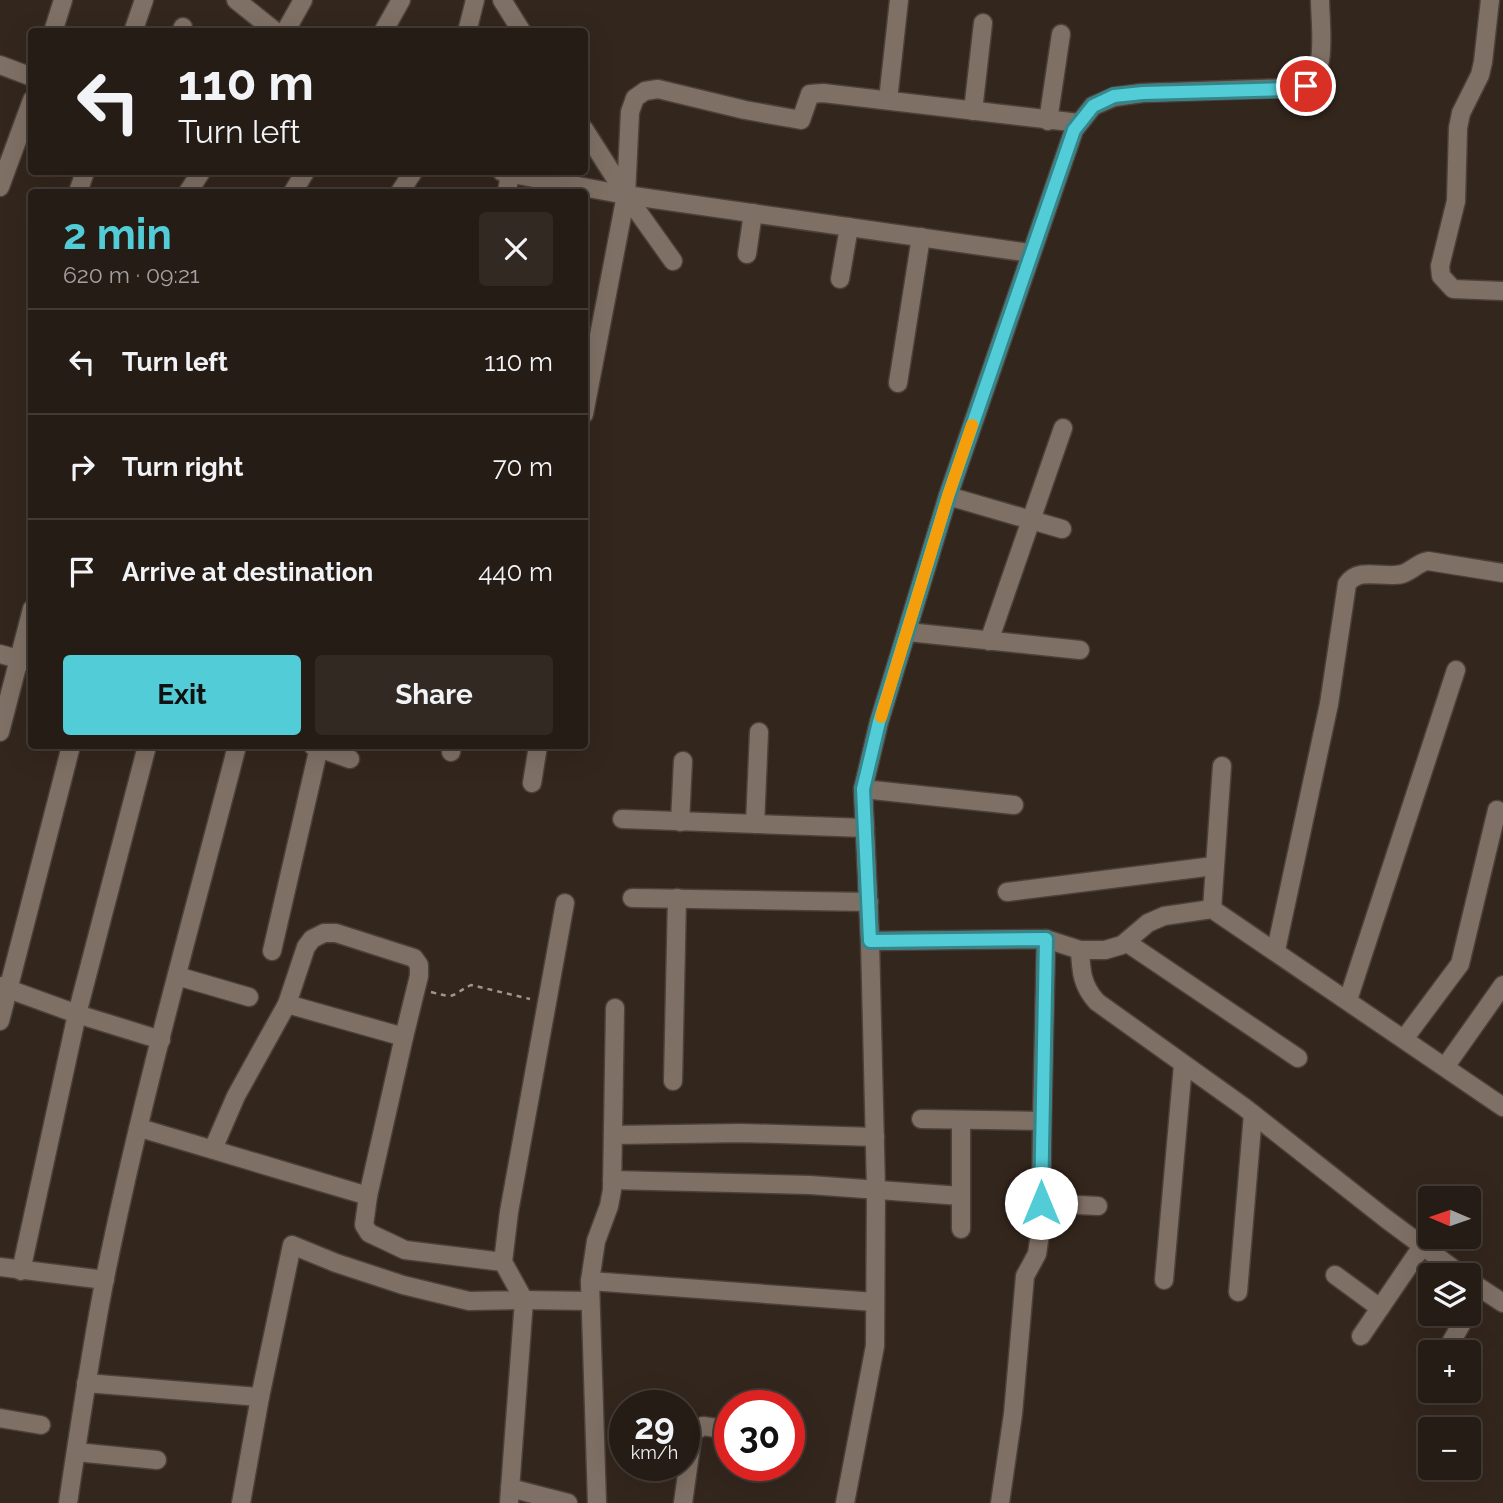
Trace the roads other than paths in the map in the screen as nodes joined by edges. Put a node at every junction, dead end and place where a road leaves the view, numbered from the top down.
1 (63, 0) edge
2 (144, 0) edge
3 (236, 0) edge
4 (303, 0) edge
5 (401, 0) edge
6 (475, 0) edge
7 (502, 0) edge
8 (899, 0) edge
9 (1320, 0) edge
10 (1494, 11) edge
11 (983, 23) dead end
12 (54, 28) edge
13 (134, 28) edge
14 (271, 28) edge
15 (287, 28) edge
16 (385, 28) edge
17 (468, 28) edge
18 (520, 28) edge
19 (1061, 34) dead end
20 (0, 65) edge
21 (28, 76) edge
22 (888, 100) junction
23 (28, 111) edge
24 (973, 111) junction
25 (1048, 121) junction
26 (1079, 123) junction
27 (588, 135) edge
28 (522, 175) edge
29 (0, 187) edge
30 (626, 195) junction
31 (753, 213) junction
32 (849, 226) junction
33 (921, 237) junction
34 (1030, 253) junction
35 (747, 254) dead end
36 (673, 261) dead end
37 (840, 279) dead end
38 (1503, 291) edge
39 (898, 383) dead end
40 (588, 393) edge
41 (1063, 428) dead end
42 (948, 496) junction
43 (1031, 519) junction
44 (1062, 529) dead end
45 (1503, 573) edge
46 (908, 632) junction
47 (28, 639) edge
48 (989, 641) junction
49 (1080, 650) dead end
50 (0, 654) edge
51 (25, 661) edge
52 (1456, 670) dead end
53 (0, 732) edge
54 (759, 732) dead end
55 (70, 749) edge
56 (146, 749) edge
57 (236, 749) edge
58 (315, 749) edge
59 (324, 749) edge
60 (538, 749) edge
61 (350, 759) dead end
62 (683, 761) dead end
63 (1222, 766) dead end
64 (532, 783) dead end
65 (863, 789) junction
66 (1014, 805) dead end
67 (1496, 810) dead end
68 (622, 819) dead end
69 (680, 822) junction
70 (755, 824) junction
71 (865, 828) junction
72 (1214, 866) junction
73 (1007, 892) dead end
74 (632, 898) dead end
75 (677, 898) junction
76 (869, 902) junction
77 (565, 903) dead end
78 (1212, 909) junction
79 (1046, 939) junction
80 (870, 941) junction
81 (1126, 942) junction
82 (1080, 950) junction
83 (1276, 950) junction
84 (272, 951) dead end
85 (177, 976) junction
86 (1503, 985) edge
87 (4, 987) edge
88 (249, 997) dead end
89 (1348, 1000) junction
90 (287, 1004) junction
91 (615, 1008) dead end
92 (77, 1014) junction
93 (0, 1021) edge
94 (404, 1037) junction
95 (1404, 1039) junction
96 (161, 1041) junction
97 (1298, 1058) dead end
98 (1183, 1065) junction
99 (1445, 1068) junction
100 (673, 1081) dead end
101 (1503, 1107) edge
102 (1254, 1114) junction
103 (920, 1119) dead end
104 (961, 1120) junction
105 (1042, 1121) junction
106 (140, 1128) junction
107 (612, 1135) junction
108 (875, 1138) junction
109 (213, 1149) junction
110 (612, 1180) junction
111 (876, 1189) junction
112 (368, 1196) junction
113 (961, 1196) junction
114 (1041, 1203) junction
115 (1098, 1206) dead end
116 (961, 1228) dead end
117 (1418, 1241) edge
118 (1420, 1250) edge
119 (1429, 1250) edge
120 (503, 1262) junction
121 (1446, 1263) edge
122 (0, 1267) edge
123 (20, 1271) junction
124 (1335, 1275) dead end
125 (105, 1280) junction
126 (1164, 1280) dead end
127 (590, 1281) junction
128 (1481, 1288) edge
129 (1237, 1292) dead end
130 (524, 1300) junction
131 (590, 1301) junction
132 (875, 1302) junction
133 (1503, 1303) edge
134 (1380, 1308) junction
135 (1361, 1336) dead end
136 (86, 1383) junction
137 (260, 1398) junction
138 (0, 1418) edge
139 (41, 1424) dead end
140 (714, 1428) edge
141 (76, 1452) junction
142 (157, 1460) dead end
143 (510, 1496) edge
144 (68, 1503) edge
145 (241, 1503) edge
146 (568, 1503) edge
147 (597, 1503) edge
148 (683, 1503) edge
149 (845, 1503) edge
150 (1000, 1503) edge

1 - 12 street
2 - 13 street
3 - 14 street
4 - 15 street
5 - 16 street
6 - 17 street
7 - 18 street
8 - 22 street
9 - 26 street
10 - 38 street
11 - 24 street
19 - 25 street
20 - 21 street
22 - 24 street
22 - 30 street
23 - 29 street
24 - 25 street
25 - 26 street
26 - 34 street
27 - 30 street
28 - 30 street
30 - 31 street
30 - 36 street
30 - 40 street
31 - 32 street
31 - 35 street
32 - 33 street
32 - 37 street
33 - 34 street
33 - 39 street
34 - 42 street
41 - 43 street
42 - 43 street
42 - 46 street
43 - 44 street
43 - 48 street
45 - 83 street
46 - 48 street
46 - 65 street
47 - 51 street
48 - 49 street
50 - 51 street
51 - 53 street
52 - 89 street
54 - 70 street
55 - 87 street
56 - 92 street
57 - 85 street
58 - 84 street
59 - 61 street
60 - 64 street
62 - 69 street
63 - 72 street
65 - 66 street
65 - 71 street
67 - 95 street
68 - 69 street
69 - 70 street
70 - 71 street
71 - 76 street
72 - 73 street
72 - 78 street
74 - 75 street
75 - 76 street
75 - 100 street
76 - 80 street
77 - 120 street
78 - 81 street
78 - 83 street
79 - 80 street
79 - 82 street
79 - 105 street
80 - 108 street
81 - 82 street
81 - 97 street
82 - 98 street
83 - 89 street
85 - 88 street
85 - 96 street
86 - 99 street
87 - 92 street
87 - 93 street
89 - 95 street
90 - 94 street
90 - 94 street
90 - 109 street
91 - 107 street
92 - 96 street
92 - 123 street
94 - 112 street
95 - 99 street
96 - 106 street
98 - 102 street
98 - 126 street
99 - 101 street
102 - 117 street
102 - 129 street
103 - 104 street
104 - 105 street
104 - 113 street
105 - 114 street
106 - 109 street
106 - 125 street
107 - 108 street
107 - 110 street
108 - 111 street
109 - 112 street
110 - 111 street
110 - 127 street
111 - 113 street
111 - 132 street
112 - 120 street
113 - 116 street
114 - 115 street
114 - 150 street
118 - 134 street
119 - 121 street
120 - 130 street
122 - 123 street
123 - 125 street
124 - 134 street
125 - 136 street
127 - 131 street
127 - 132 street
128 - 133 street
130 - 131 street
130 - 137 street
130 - 143 street
131 - 147 street
132 - 149 street
134 - 135 street
136 - 137 street
136 - 141 street
137 - 145 street
138 - 139 street
140 - 148 street
141 - 142 street
141 - 144 street
143 - 146 street

